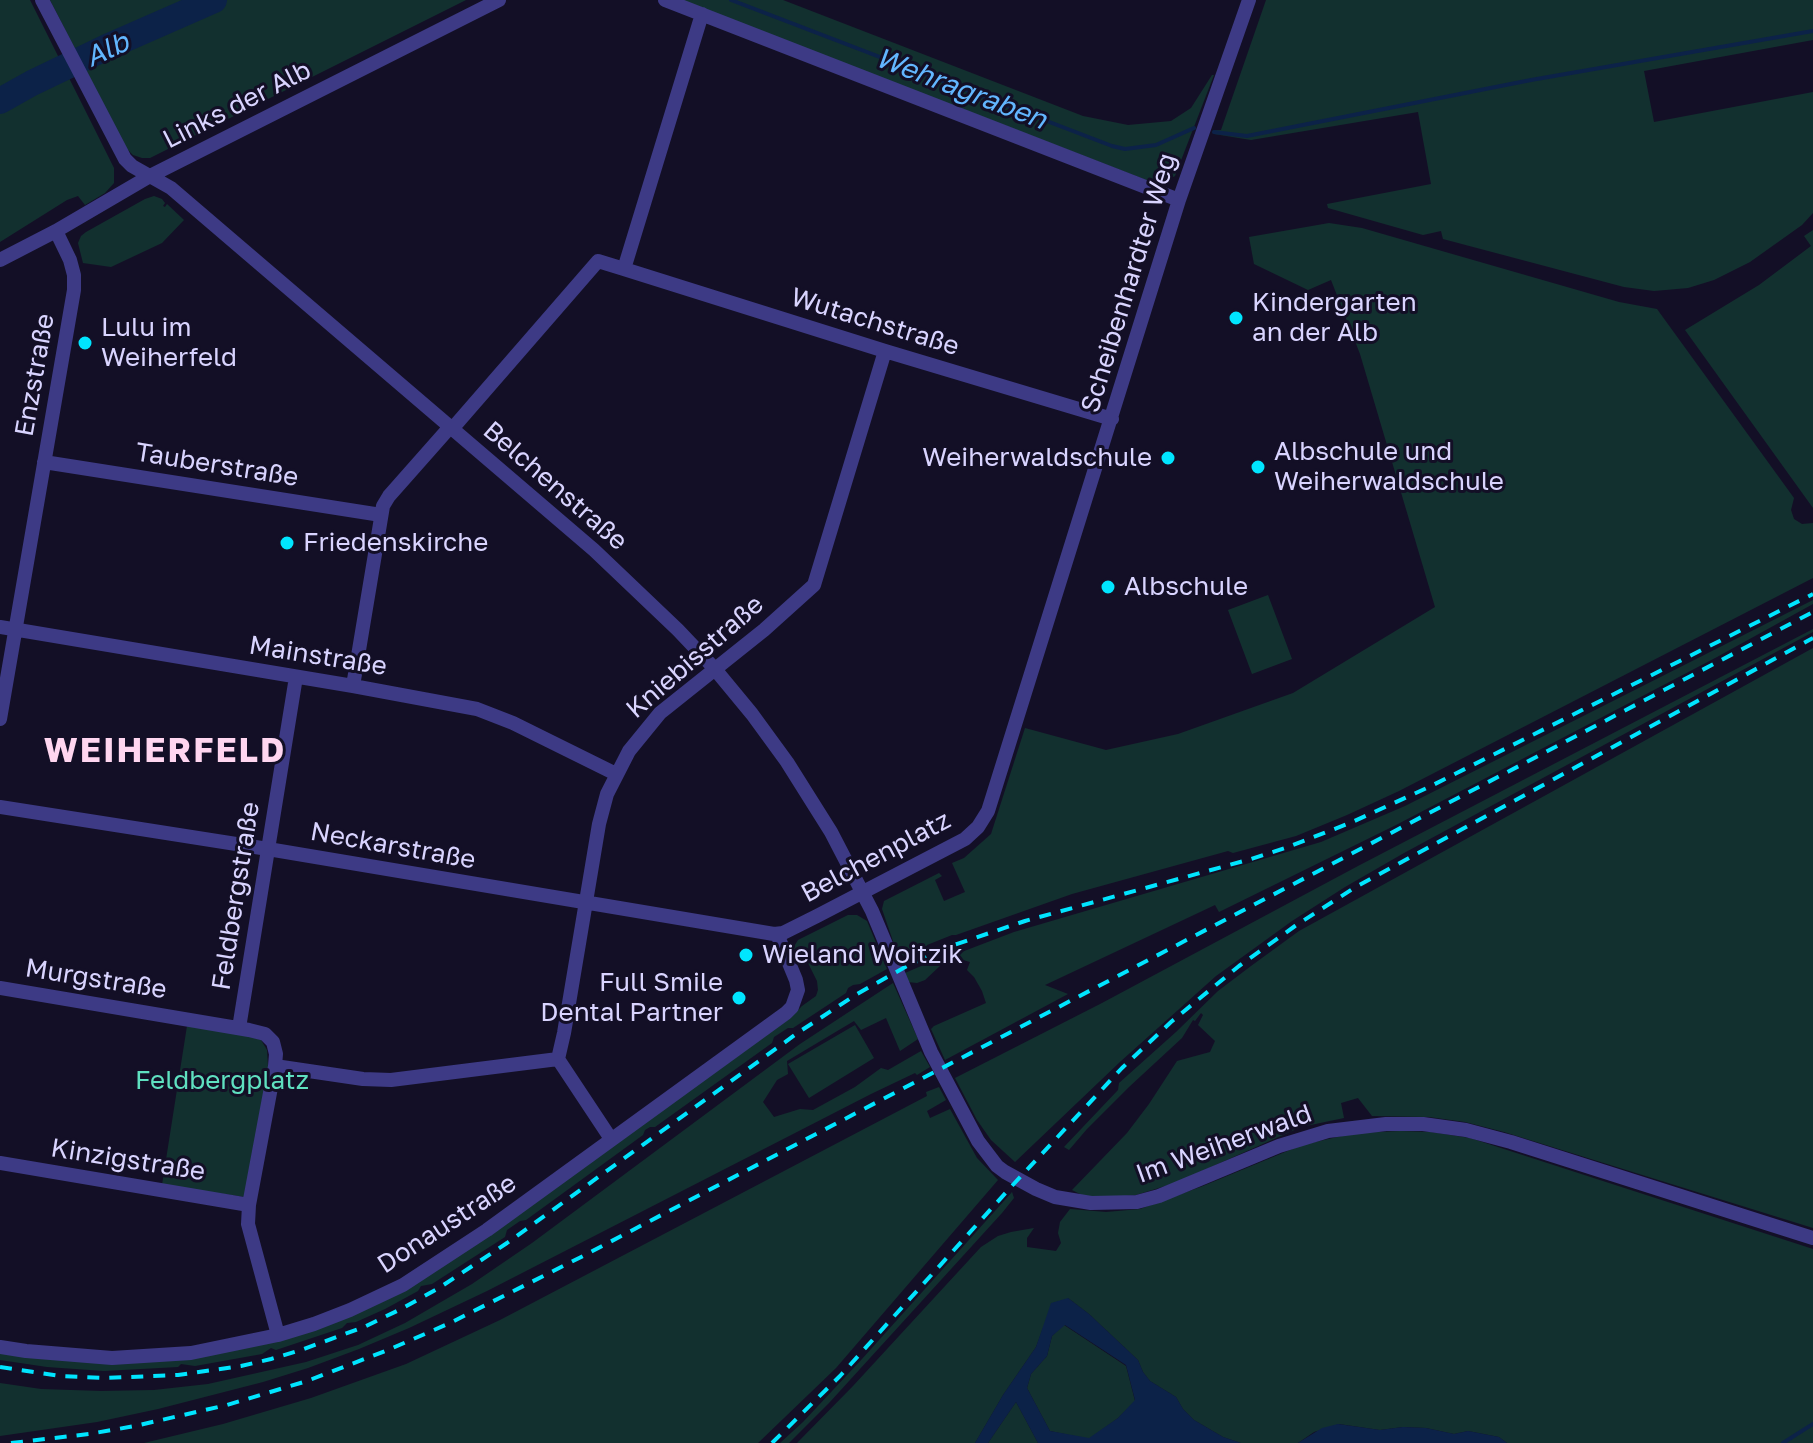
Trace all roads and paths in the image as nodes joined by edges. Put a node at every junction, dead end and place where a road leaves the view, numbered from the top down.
1 (42, 0) edge
2 (499, 0) edge
3 (665, 0) edge
4 (1249, 0) edge
5 (702, 14) junction
6 (150, 176) junction
7 (1179, 200) junction
8 (56, 231) junction
9 (0, 260) edge
10 (624, 269) junction
11 (885, 351) junction
12 (1112, 419) junction
13 (451, 428) junction
14 (44, 462) junction
15 (381, 515) junction
16 (0, 627) edge
17 (16, 630) junction
18 (714, 668) junction
19 (296, 677) junction
20 (353, 686) junction
21 (0, 719) edge
22 (616, 774) junction
23 (0, 807) edge
24 (988, 811) joint
25 (268, 849) junction
26 (863, 892) junction
27 (586, 903) junction
28 (777, 934) junction
29 (0, 988) edge
30 (239, 1028) junction
31 (558, 1059) junction
32 (275, 1066) junction
33 (611, 1139) junction
34 (0, 1163) edge
35 (249, 1205) junction
36 (1813, 1238) edge
37 (278, 1335) junction
38 (0, 1347) edge

1 - 6 street, Belchenstraße
2 - 6 street, Links der Alb
3 - 5 street
4 - 7 street, Scheibenhardter Weg
5 - 7 street
5 - 10 street
6 - 8 street, Links der Alb
6 - 13 street, Belchenstraße
7 - 12 street, Scheibenhardter Weg
8 - 9 street, Links der Alb
8 - 14 street, Enzstraße
10 - 11 street, Wutachstraße
10 - 13 street
11 - 12 street, Wutachstraße
11 - 18 street, Kniebisstraße
12 - 24 street, Scheibenhardter Weg
13 - 15 street
13 - 18 street, Belchenstraße
14 - 15 street, Tauberstraße
14 - 17 street, Enzstraße
15 - 20 street
16 - 17 street, Mainstraße
17 - 19 street, Mainstraße
17 - 21 street, Enzstraße
18 - 22 street, Kniebisstraße
18 - 26 street, Belchenstraße
19 - 20 street, Mainstraße
19 - 25 street, Feldbergstraße
20 - 22 street, Mainstraße
22 - 27 street, Kniebisstraße
23 - 25 street, Neckarstraße
24 - 26 street, Belchenplatz
25 - 27 street, Neckarstraße
25 - 30 street, Feldbergstraße
26 - 28 street, Belchenplatz
26 - 36 street, Im Weiherwald
27 - 28 street, Neckarstraße
27 - 31 street, Kniebisstraße
28 - 33 street, Donaustraße
29 - 30 street, Murgstraße
30 - 32 street
31 - 32 street
31 - 33 street
32 - 35 street
33 - 37 street, Donaustraße
34 - 35 street, Kinzigstraße
35 - 37 street
37 - 38 street, Donaustraße

